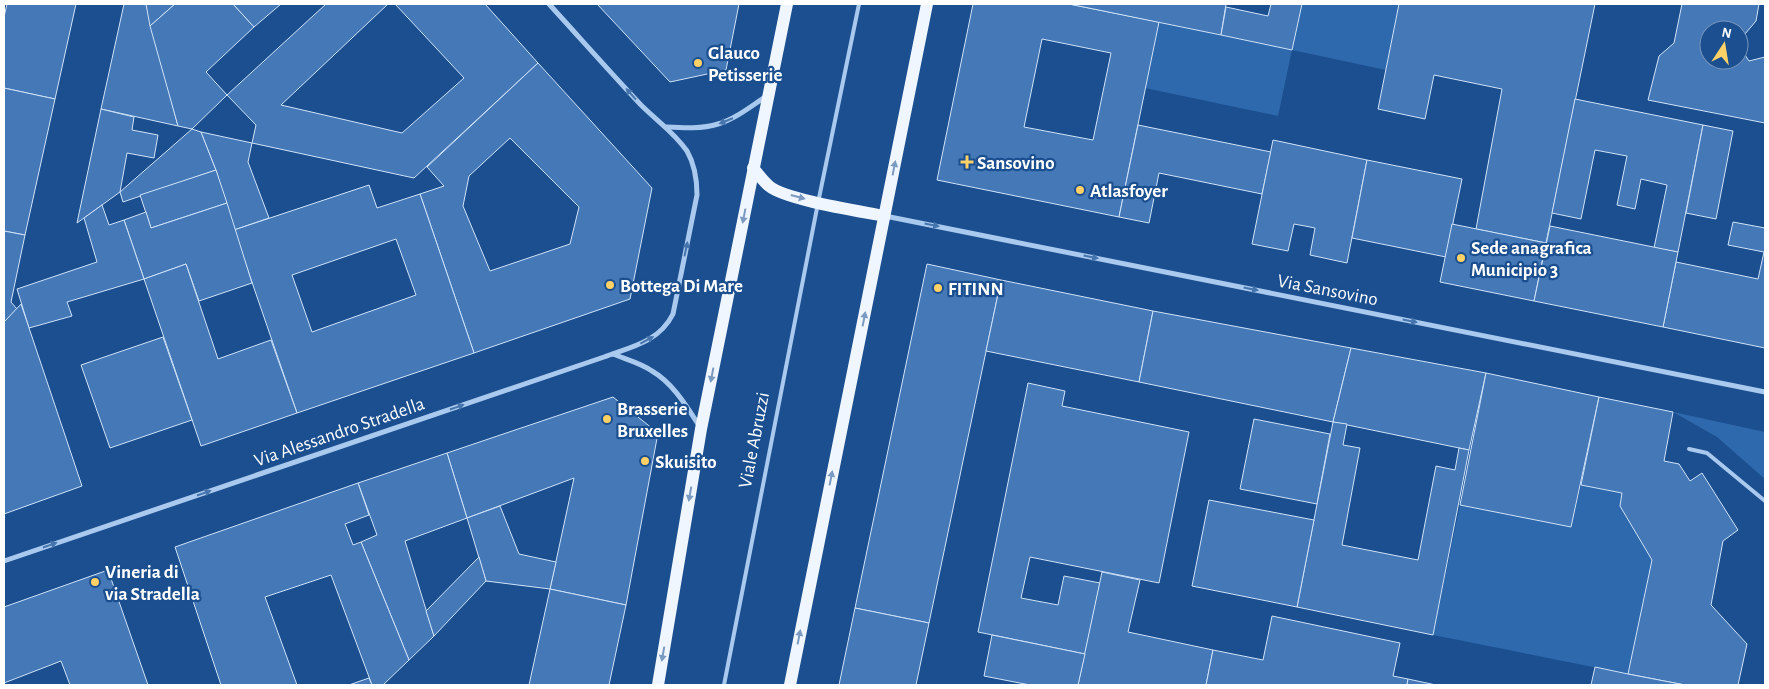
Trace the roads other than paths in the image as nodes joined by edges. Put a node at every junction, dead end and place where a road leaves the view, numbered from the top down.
1 (549, 4) edge
2 (787, 4) edge
3 (859, 4) edge
4 (927, 4) edge
5 (768, 96) junction
6 (667, 127) junction
7 (753, 168) junction
8 (818, 203) junction
9 (884, 216) junction
10 (612, 354) junction
11 (1765, 392) edge
12 (701, 429) junction
13 (1689, 449) dead end
14 (1765, 501) edge
15 (4, 561) edge
16 (658, 685) edge
17 (724, 685) edge
18 (790, 685) edge

6 -> 1 street
2 - 5 main road
3 - 8 lane, Viale Abruzzi
9 -> 4 main road
5 -> 6 street
5 - 7 main road
10 -> 6 street, Via Alessandro Stradella
7 -> 8 main road
7 -> 12 main road
8 - 9 main road
8 - 17 lane, Viale Abruzzi
9 -> 11 street, Via Sansovino
18 -> 9 main road
10 - 12 street
15 -> 10 street, Via Alessandro Stradella
12 -> 16 main road
13 - 14 lane

